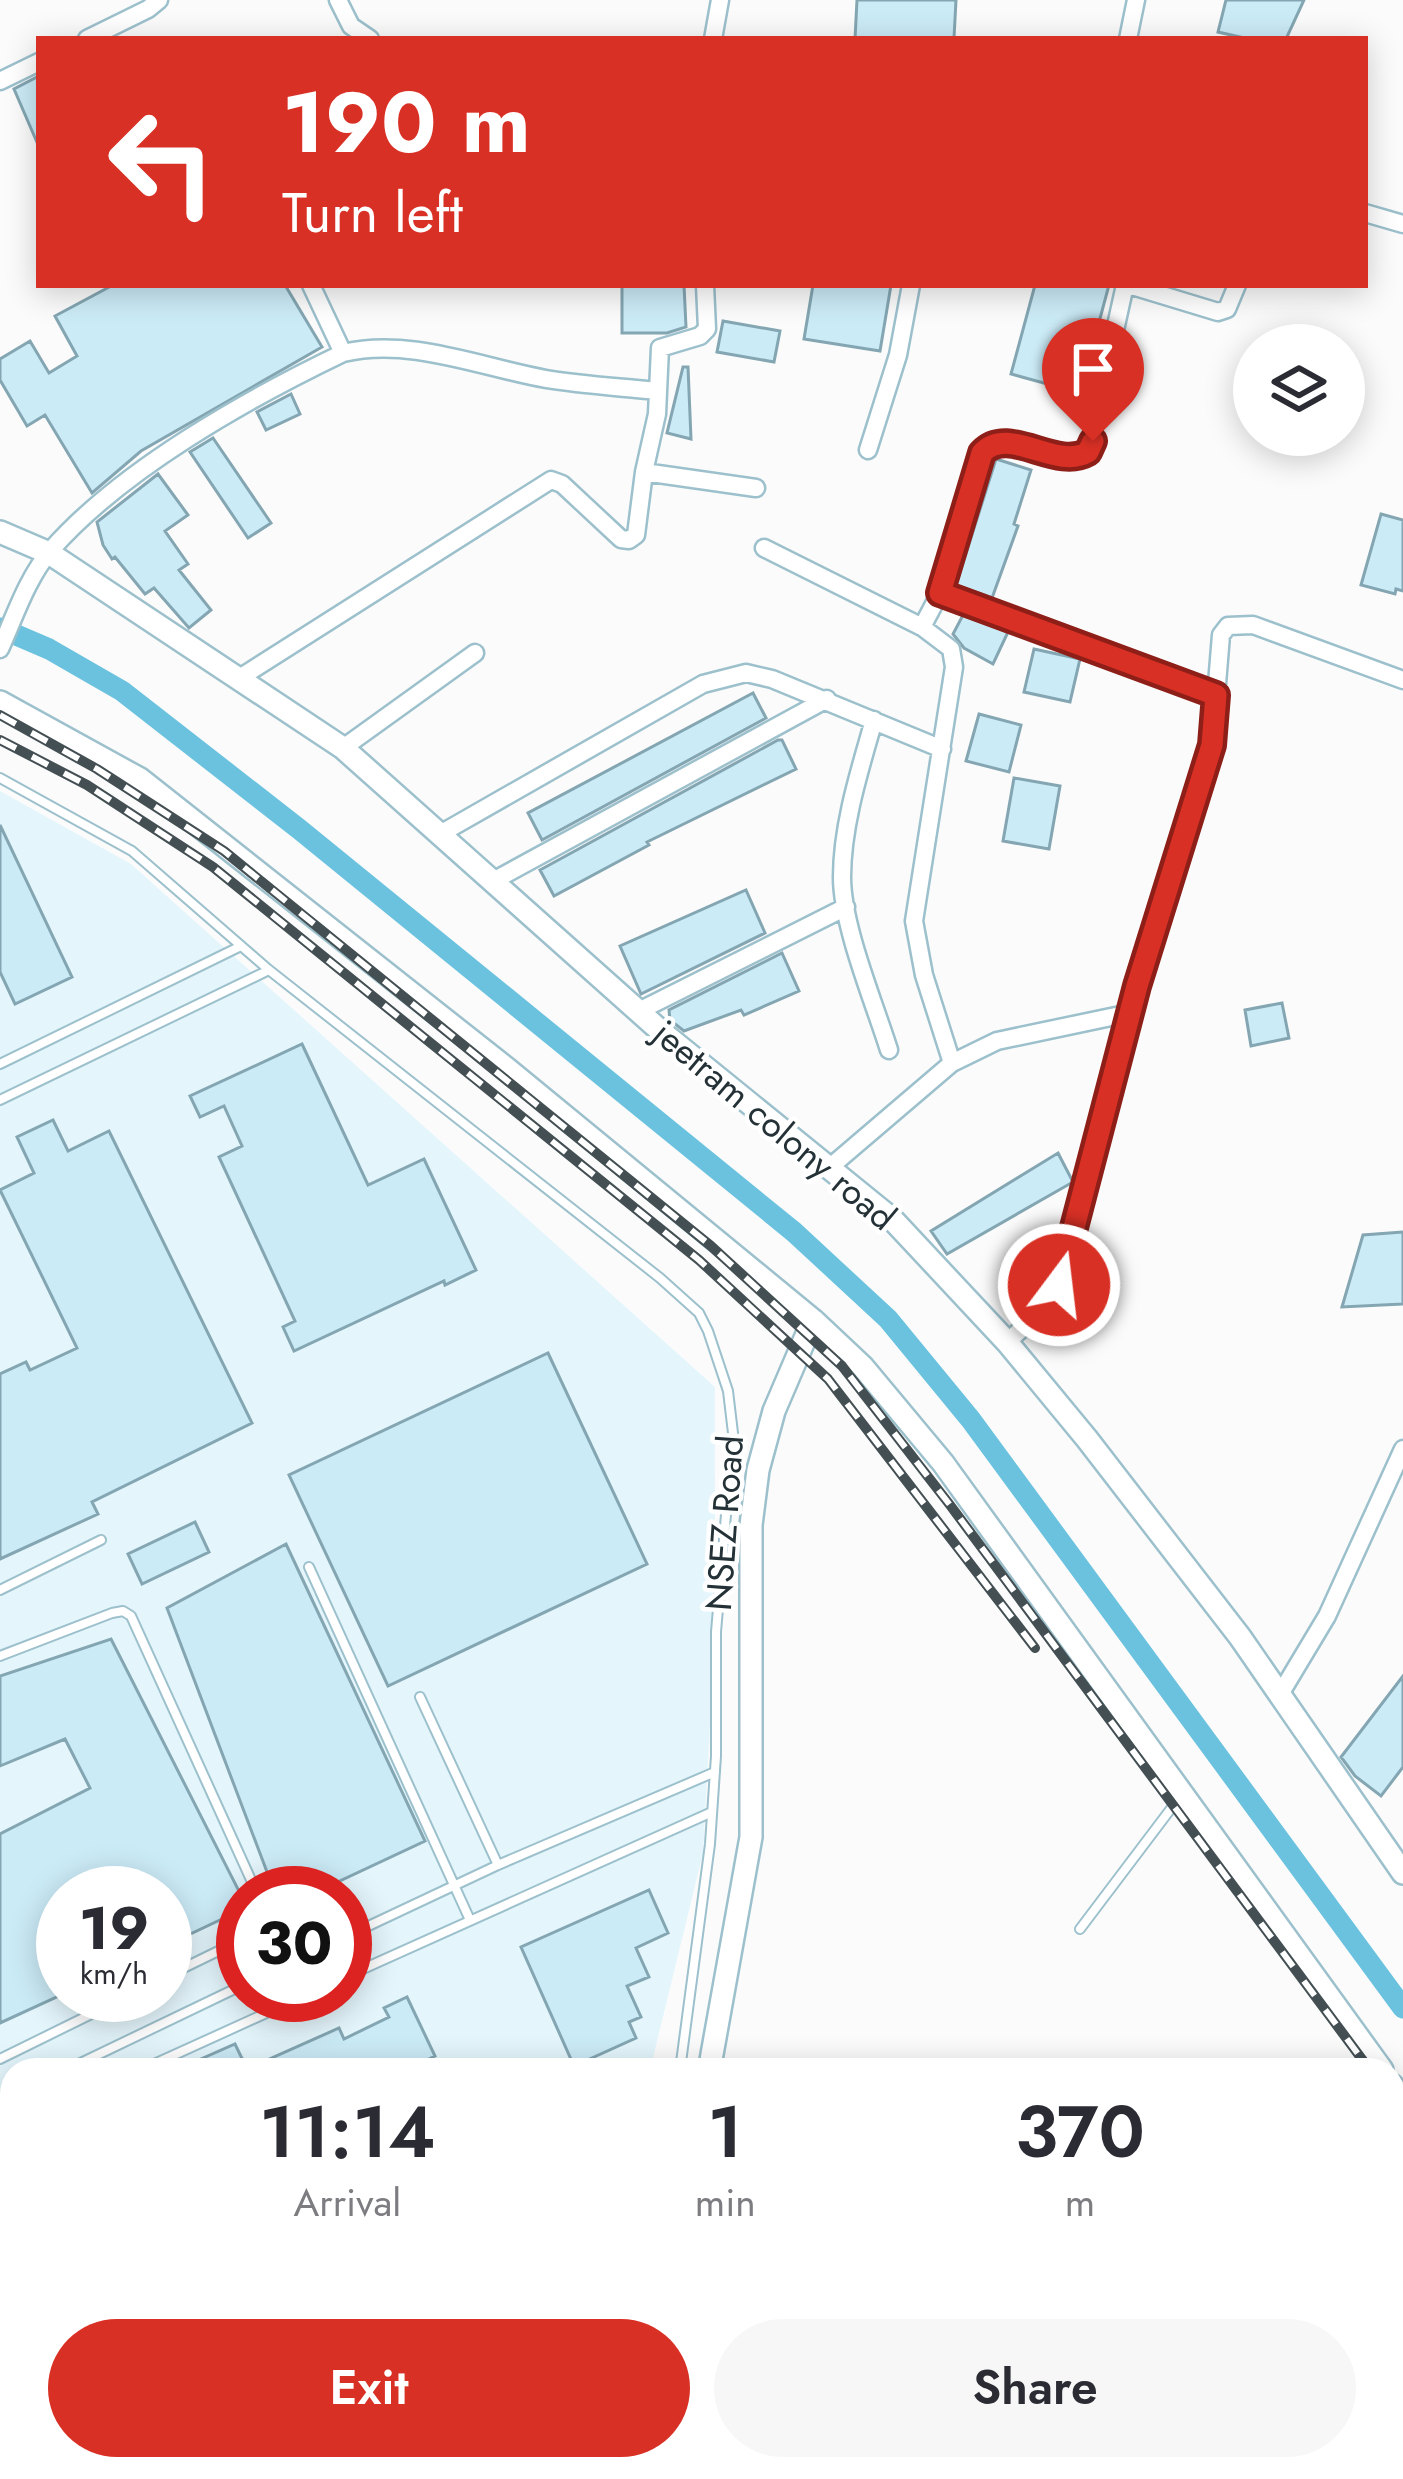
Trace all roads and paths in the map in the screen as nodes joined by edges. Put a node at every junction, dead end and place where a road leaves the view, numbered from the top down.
1 (159, 0) edge
2 (338, 0) edge
3 (720, 0) edge
4 (1136, 0) edge
5 (93, 36) edge
6 (366, 36) edge
7 (714, 36) edge
8 (1129, 36) edge
9 (36, 63) edge
10 (0, 81) edge
11 (1368, 214) edge
12 (1403, 224) edge
13 (311, 288) edge
14 (705, 288) edge
15 (910, 288) edge
16 (1126, 288) edge
17 (1136, 288) edge
18 (1237, 288) edge
19 (343, 353) junction
20 (657, 391) junction
21 (868, 450) dead end
22 (644, 472) junction
23 (755, 488) dead end
24 (0, 532) edge
25 (764, 548) dead end
26 (49, 553) junction
27 (940, 593) junction
28 (922, 627) junction
29 (0, 649) edge
30 (476, 653) dead end
31 (241, 677) junction
32 (1403, 680) edge
33 (1216, 695) junction
34 (827, 699) junction
35 (0, 702) edge
36 (874, 720) junction
37 (343, 748) junction
38 (942, 749) junction
39 (0, 778) edge
40 (440, 834) junction
41 (493, 881) junction
42 (846, 907) junction
43 (242, 946) junction
44 (269, 970) junction
45 (639, 1011) junction
46 (1130, 1013) junction
47 (889, 1050) dead end
48 (952, 1063) junction
49 (0, 1064) edge
50 (0, 1100) edge
51 (829, 1168) junction
52 (813, 1320) junction
53 (1007, 1342) junction
54 (1403, 1449) edge
55 (101, 1540) dead end
56 (309, 1567) dead end
57 (0, 1590) edge
58 (0, 1656) edge
59 (1279, 1696) junction
60 (420, 1697) dead end
61 (715, 1772) junction
62 (1183, 1792) junction
63 (712, 1812) junction
64 (498, 1865) junction
65 (245, 1866) edge
66 (1403, 1872) edge
67 (454, 1886) junction
68 (470, 1920) junction
69 (372, 1924) edge
70 (1080, 1929) dead end
71 (372, 1965) edge
72 (216, 1998) edge
73 (75, 2022) edge
74 (247, 2022) edge
75 (2, 2058) edge
76 (91, 2058) edge
77 (167, 2058) edge
78 (681, 2058) edge
79 (711, 2058) edge
80 (1373, 2058) edge

1 - 5 street
2 - 6 street
3 - 7 street
4 - 8 street
9 - 10 street
11 - 12 street
13 - 19 street
14 - 20 street
15 - 21 street
16 - 27 street
17 - 18 street
19 - 20 street
19 - 26 street
20 - 22 street
22 - 23 street
22 - 31 street
24 - 26 street, jeetram colony road
25 - 28 street
26 - 29 street
26 - 31 street, jeetram colony road
27 - 28 street
27 - 33 street
28 - 38 street
30 - 37 street
31 - 37 street, jeetram colony road
32 - 33 street
33 - 46 street
34 - 36 street
34 - 40 street
34 - 41 street
35 - 52 street
36 - 38 street
36 - 42 street
37 - 40 street, jeetram colony road
38 - 48 street
39 - 43 lane, NSEZ Road
40 - 41 street, jeetram colony road
41 - 45 street, jeetram colony road
42 - 45 street
42 - 47 street
43 - 44 lane, NSEZ Road
43 - 49 lane
44 - 50 lane
44 - 61 lane, NSEZ Road
45 - 51 street, jeetram colony road
46 - 48 street
46 - 53 street
48 - 51 street
51 - 53 street, jeetram colony road
52 - 62 street
52 - 79 street
53 - 59 street, jeetram colony road
54 - 59 street
55 - 57 lane
56 - 67 lane
58 - 65 lane
59 - 66 street, jeetram colony road
60 - 64 lane
61 - 63 lane, NSEZ Road
61 - 64 lane
62 - 70 lane
62 - 80 street
63 - 68 lane
63 - 78 lane, NSEZ Road
64 - 67 lane
67 - 68 lane
67 - 69 lane
68 - 71 lane
72 - 76 lane
73 - 75 lane
74 - 77 lane

